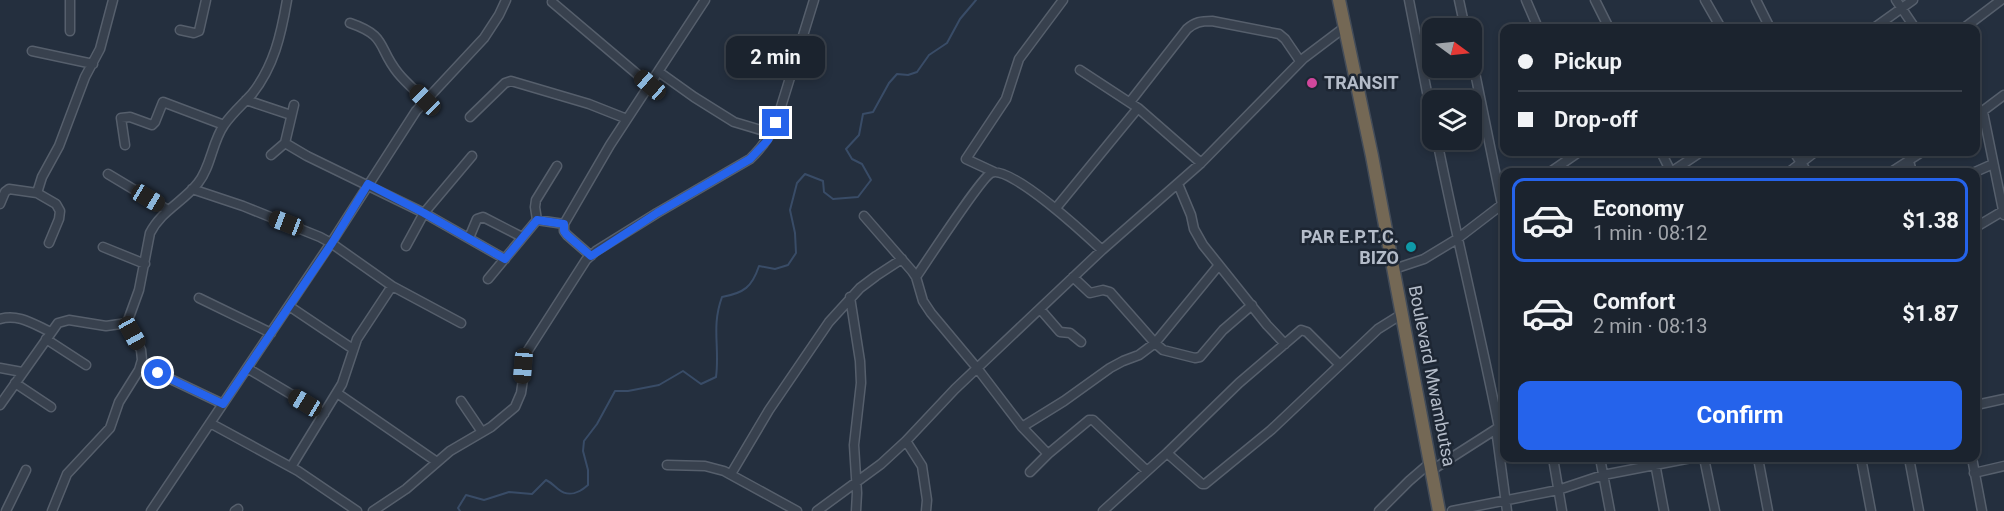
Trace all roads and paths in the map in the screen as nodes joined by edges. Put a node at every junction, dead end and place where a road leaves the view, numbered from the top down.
1 (70, 0) edge
2 (113, 0) edge
3 (206, 0) edge
4 (287, 0) edge
5 (506, 0) edge
6 (705, 0) edge
7 (814, 0) edge
8 (1063, 0) edge
9 (1340, 0) edge
10 (1409, 0) edge
11 (1460, 0) edge
12 (1526, 0) edge
13 (1596, 0) edge
14 (1705, 0) edge
15 (1756, 0) edge
16 (1896, 0) edge
17 (1913, 0) edge
18 (2001, 0) edge
19 (552, 2) dead end
20 (1902, 9) junction
21 (1464, 18) edge
22 (350, 23) dead end
23 (1536, 24) edge
24 (1608, 24) edge
25 (1719, 24) edge
26 (1768, 24) edge
27 (1880, 24) edge
28 (1912, 24) edge
29 (1970, 24) edge
30 (1345, 27) junction
31 (180, 30) dead end
32 (70, 31) dead end
33 (32, 51) dead end
34 (1300, 61) junction
35 (93, 64) junction
36 (1080, 70) dead end
37 (659, 72) junction
38 (1476, 78) edge
39 (650, 85) junction
40 (1427, 90) edge
41 (2004, 95) edge
42 (246, 100) junction
43 (425, 100) junction
44 (1130, 102) junction
45 (294, 105) dead end
46 (1138, 108) junction
47 (1980, 113) edge
48 (291, 116) junction
49 (470, 117) dead end
50 (1980, 118) edge
51 (627, 119) junction
52 (224, 125) junction
53 (771, 133) junction
54 (285, 143) junction
55 (125, 145) dead end
56 (1439, 150) edge
57 (271, 155) dead end
58 (472, 156) dead end
59 (1573, 156) edge
60 (1695, 156) edge
61 (1797, 156) edge
62 (1810, 156) edge
63 (1916, 156) edge
64 (1909, 161) junction
65 (1801, 163) junction
66 (1201, 164) junction
67 (1993, 164) junction
68 (557, 166) dead end
69 (1556, 168) edge
70 (1677, 168) edge
71 (1794, 168) edge
72 (1804, 168) edge
73 (1898, 168) edge
74 (1911, 168) edge
75 (1980, 170) edge
76 (994, 171) junction
77 (108, 174) dead end
78 (368, 184) junction
79 (1178, 184) junction
80 (2001, 185) edge
81 (192, 189) junction
82 (1500, 190) edge
83 (37, 193) junction
84 (0, 204) edge
85 (1500, 206) edge
86 (1056, 208) junction
87 (168, 210) junction
88 (424, 213) junction
89 (2004, 213) edge
90 (864, 216) dead end
91 (537, 220) junction
92 (564, 224) junction
93 (1980, 225) edge
94 (522, 237) junction
95 (469, 238) junction
96 (1456, 238) junction
97 (50, 243) dead end
98 (332, 243) junction
99 (406, 246) dead end
100 (103, 247) dead end
101 (1102, 250) junction
102 (591, 256) junction
103 (505, 259) junction
104 (902, 259) junction
105 (145, 264) junction
106 (1220, 265) junction
107 (1394, 269) junction
108 (916, 277) junction
109 (1073, 277) junction
110 (488, 279) dead end
111 (392, 286) junction
112 (850, 297) junction
113 (199, 298) dead end
114 (1252, 305) junction
115 (289, 306) junction
116 (1040, 309) junction
117 (1402, 314) junction
118 (0, 319) edge
119 (127, 323) junction
120 (461, 323) dead end
121 (271, 333) junction
122 (49, 335) junction
123 (1080, 342) dead end
124 (1155, 343) junction
125 (1285, 344) junction
126 (353, 349) junction
127 (86, 365) dead end
128 (141, 365) junction
129 (1340, 365) junction
130 (0, 368) edge
131 (247, 368) junction
132 (977, 368) junction
133 (22, 372) junction
134 (15, 383) junction
135 (337, 393) junction
136 (2004, 399) edge
137 (461, 401) dead end
138 (223, 404) junction
139 (1980, 404) edge
140 (0, 405) edge
141 (51, 407) dead end
142 (324, 414) junction
143 (210, 423) junction
144 (1022, 427) junction
145 (1500, 427) edge
146 (482, 432) junction
147 (906, 441) junction
148 (1167, 453) junction
149 (1048, 454) junction
150 (436, 462) junction
151 (1502, 462) edge
152 (1554, 462) edge
153 (1601, 462) edge
154 (1651, 462) edge
155 (1655, 462) edge
156 (1705, 462) edge
157 (1759, 462) edge
158 (1862, 462) edge
159 (1910, 462) edge
160 (1973, 462) edge
161 (667, 465) dead end
162 (1431, 466) junction
163 (2004, 466) edge
164 (291, 467) junction
165 (26, 470) dead end
166 (1147, 471) junction
167 (1030, 472) dead end
168 (1974, 473) junction
169 (731, 474) junction
170 (1603, 475) junction
171 (857, 482) junction
172 (1558, 490) junction
173 (1505, 501) junction
174 (6, 511) edge
175 (52, 511) edge
176 (151, 511) edge
177 (357, 511) edge
178 (373, 511) edge
179 (797, 511) edge
180 (817, 511) edge
181 (856, 511) edge
182 (926, 511) edge
183 (1104, 511) edge
184 (1379, 511) edge
185 (1439, 511) edge
186 (1452, 511) edge
187 (1507, 511) edge
188 (1562, 511) edge
189 (1610, 511) edge
190 (1664, 511) edge
191 (1715, 511) edge
192 (1768, 511) edge
193 (1871, 511) edge
194 (1919, 511) edge
195 (1982, 511) edge

1 - 32 street
2 - 35 street
3 - 31 street
4 - 42 street
5 - 43 street
6 - 37 street
7 - 53 street
8 - 76 street
9 - 30 highway, Boulevard Mwambutsa
10 - 40 street
11 - 21 street
12 - 23 street
13 - 24 street
14 - 25 street
15 - 26 street
16 - 20 street
17 - 20 street
18 - 29 street
19 - 39 street
20 - 27 street
20 - 28 street
22 - 43 street
30 - 34 street
30 - 107 highway, Boulevard Mwambutsa
33 - 35 street
34 - 44 street
34 - 66 street
35 - 83 street
36 - 44 street
37 - 39 street
37 - 53 street
38 - 82 street
39 - 51 street
41 - 47 street
42 - 48 street
42 - 52 street
43 - 78 street
44 - 46 street
45 - 48 street
46 - 66 street
46 - 86 street
48 - 54 street
49 - 51 street
50 - 67 street
51 - 92 street
52 - 55 street
52 - 81 street
53 - 102 street
54 - 57 street
54 - 78 street
56 - 96 street
58 - 88 street
59 - 69 street
60 - 70 street
61 - 65 street
62 - 65 street
63 - 64 street
64 - 73 street
64 - 74 street
65 - 71 street
65 - 72 street
66 - 79 street
67 - 75 street
67 - 80 street
68 - 91 street
76 - 86 street
76 - 108 street
77 - 87 street
78 - 88 street
78 - 98 street
79 - 101 street
79 - 106 street
80 - 89 street
81 - 87 street
81 - 98 street
83 - 84 street
83 - 97 street
85 - 96 street
86 - 101 street
87 - 105 street
88 - 95 street
88 - 99 street
89 - 93 street
90 - 104 street
91 - 92 street
91 - 94 street
92 - 102 street
94 - 95 street
94 - 103 street
95 - 103 street
96 - 107 street
96 - 145 street
98 - 111 street
98 - 115 street
100 - 105 street
101 - 109 street
102 - 146 street
103 - 110 street
104 - 108 street
104 - 112 street
105 - 119 street
106 - 114 street
106 - 124 street
107 - 117 highway, Boulevard Mwambutsa
108 - 132 street
109 - 116 street
109 - 124 street
111 - 120 street
111 - 126 street
112 - 169 street
112 - 171 street
113 - 121 street
114 - 124 street
114 - 125 street
115 - 121 street
115 - 126 street
116 - 123 street
116 - 132 street
117 - 129 street
117 - 162 highway, Boulevard Mwambutsa
118 - 122 street
119 - 122 street
119 - 128 street
121 - 131 street
122 - 127 street
122 - 133 street
124 - 144 street
125 - 129 street
125 - 148 street
126 - 135 street
128 - 138 street
128 - 175 street
129 - 148 street
130 - 133 street
131 - 138 street
131 - 142 street
132 - 144 street
132 - 147 street
133 - 134 street
134 - 140 street
134 - 141 street
135 - 142 street
135 - 150 street
136 - 139 street
137 - 146 street
138 - 143 street
142 - 164 street
143 - 164 street
143 - 176 street
144 - 149 street
145 - 162 street
146 - 150 street
147 - 171 street
147 - 182 street
148 - 166 street
149 - 166 street
149 - 167 street
150 - 178 street
151 - 173 street
152 - 172 street
153 - 170 street
154 - 170 street
155 - 190 street
156 - 191 street
157 - 192 street
158 - 193 street
159 - 194 street
160 - 168 street
161 - 169 street
162 - 184 street
162 - 185 highway, Boulevard Mwambutsa
163 - 168 street
164 - 177 street
165 - 174 street
166 - 183 street
168 - 195 street
169 - 179 street
170 - 172 street
170 - 189 street
171 - 180 street
171 - 181 street
172 - 173 street
172 - 188 street
173 - 186 street
173 - 187 street

